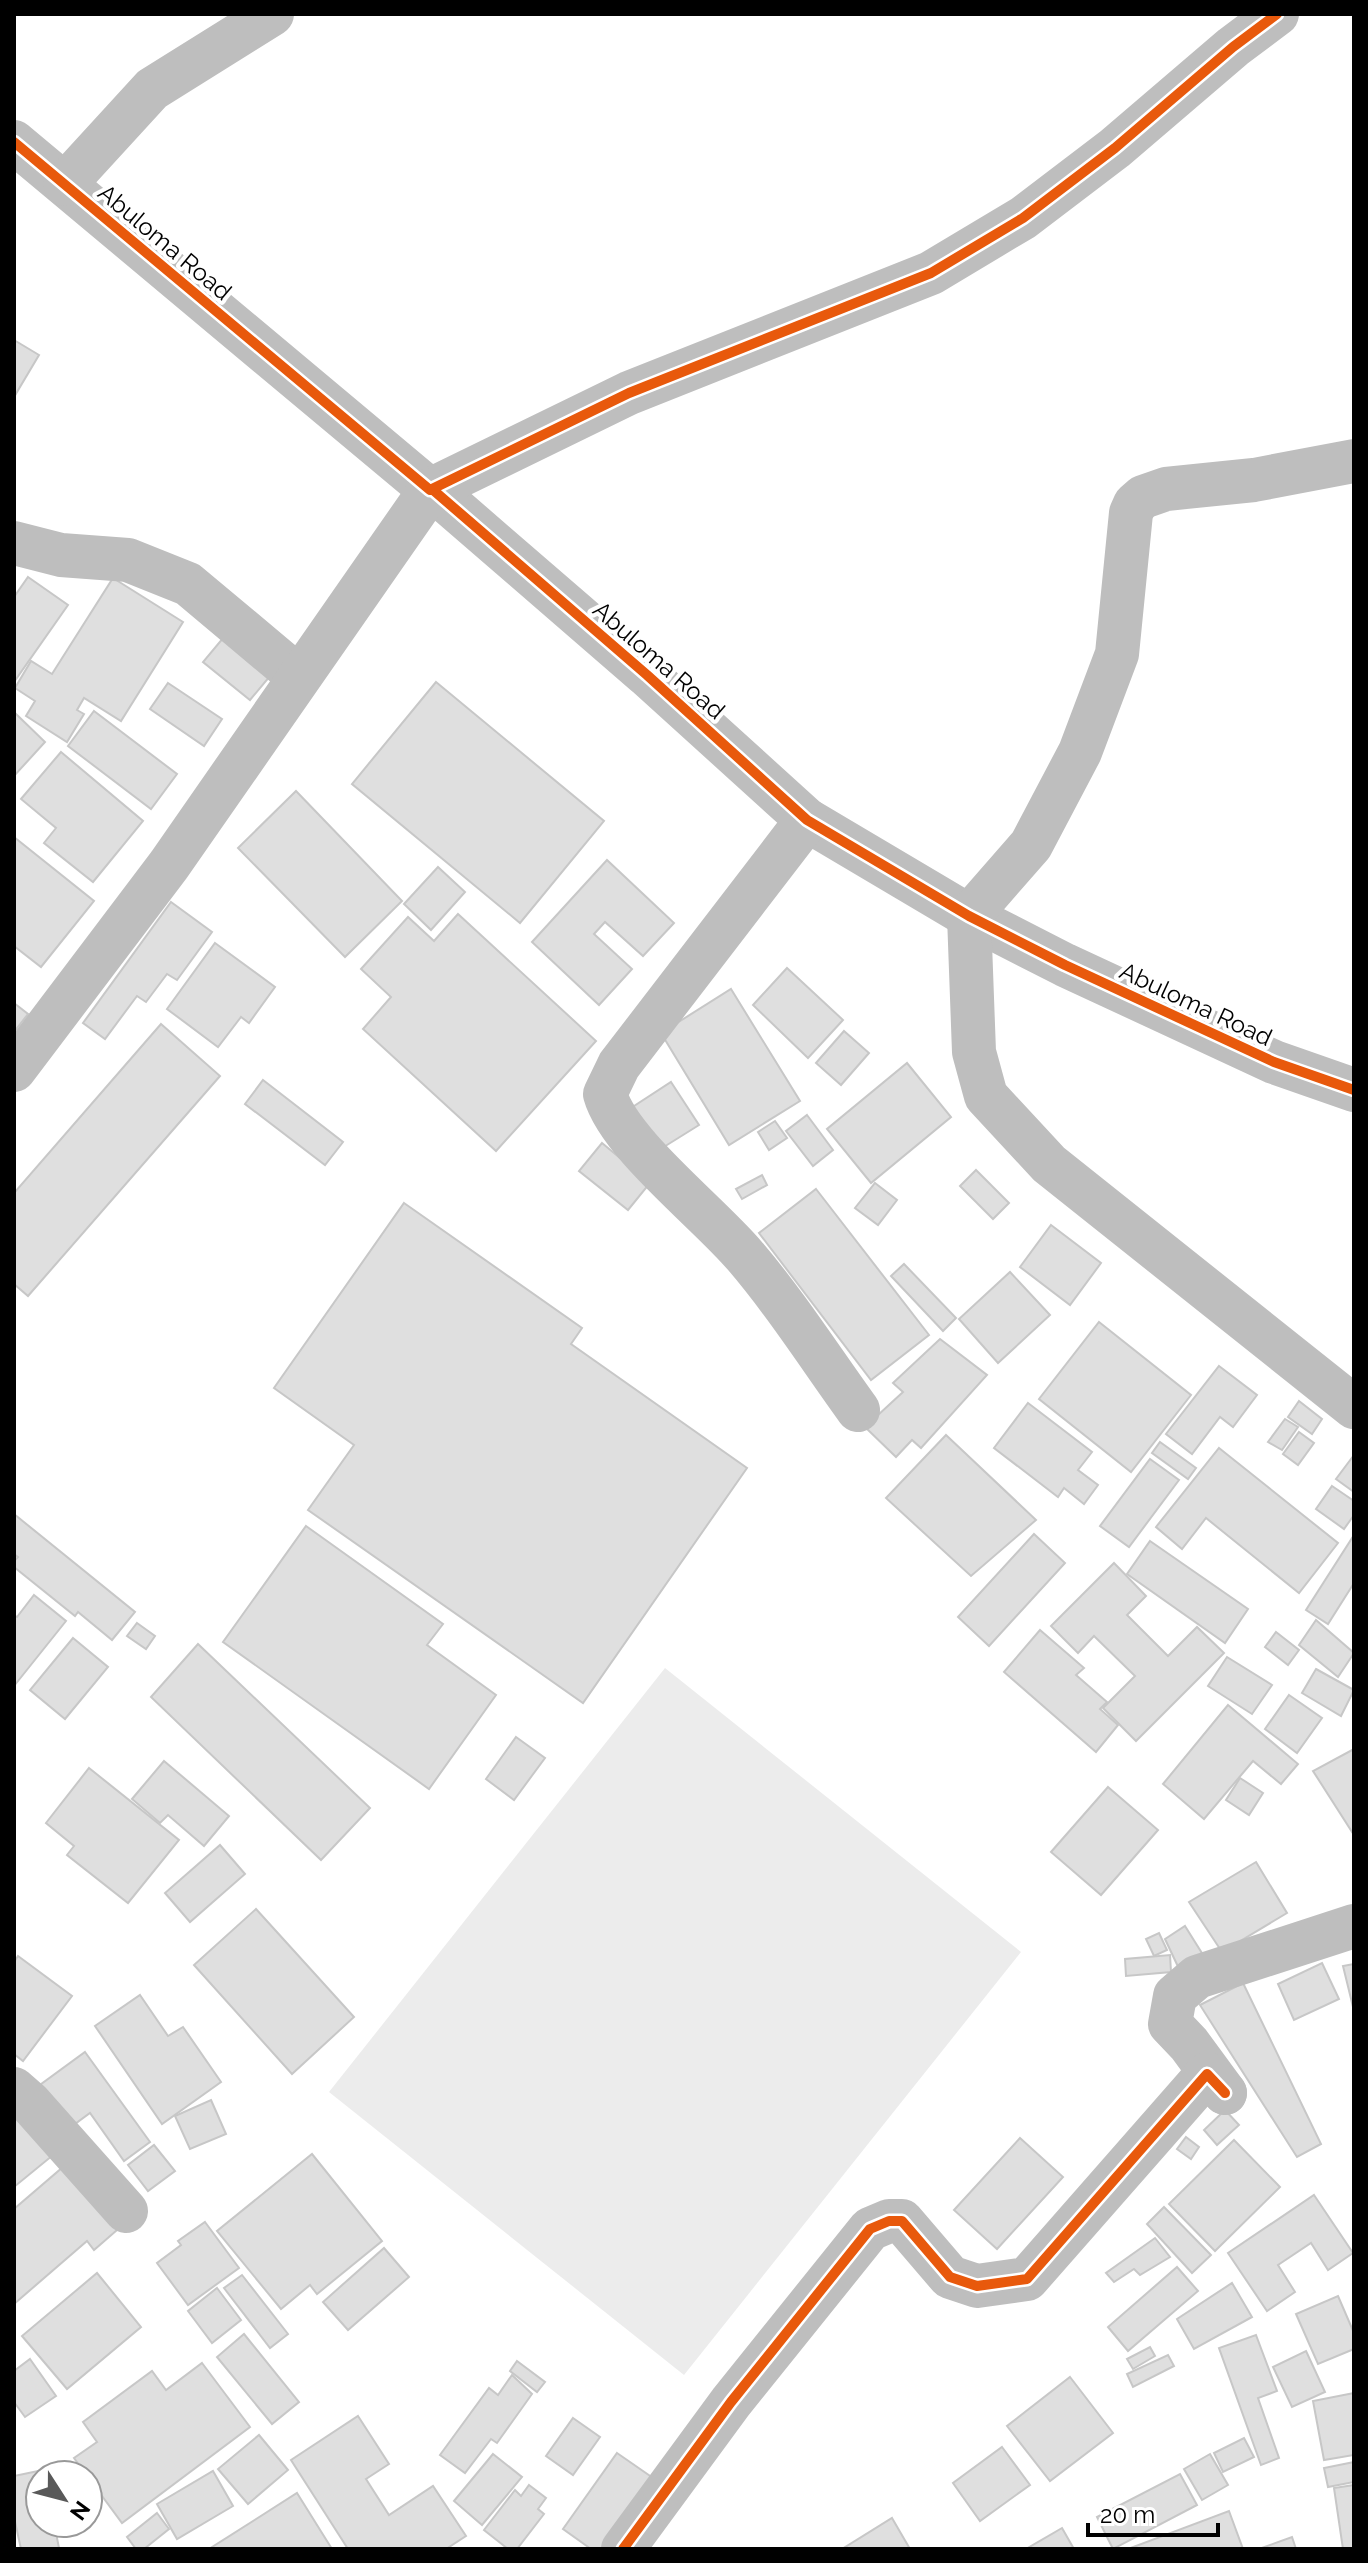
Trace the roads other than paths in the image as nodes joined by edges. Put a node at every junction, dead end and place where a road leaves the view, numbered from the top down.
1 (272, 14) edge
2 (1277, 14) edge
3 (14, 142) edge
4 (65, 184) junction
5 (1354, 461) edge
6 (431, 490) junction
7 (14, 543) edge
8 (299, 677) junction
9 (807, 820) junction
10 (969, 916) junction
11 (14, 1070) edge
12 (1354, 1090) edge
13 (1354, 1407) edge
14 (858, 1410) dead end
15 (1354, 1926) edge
16 (14, 2089) edge
17 (126, 2211) dead end
18 (623, 2549) edge

1 - 4 street
2 - 6 street
3 - 4 street, Abuloma Road
4 - 6 street, Abuloma Road
5 - 10 street
6 - 8 street
6 - 9 street, Abuloma Road
7 - 8 street
8 - 11 street
9 - 10 street, Abuloma Road
9 - 14 street
10 - 12 street, Abuloma Road
10 - 13 street
15 - 18 street
16 - 17 street

